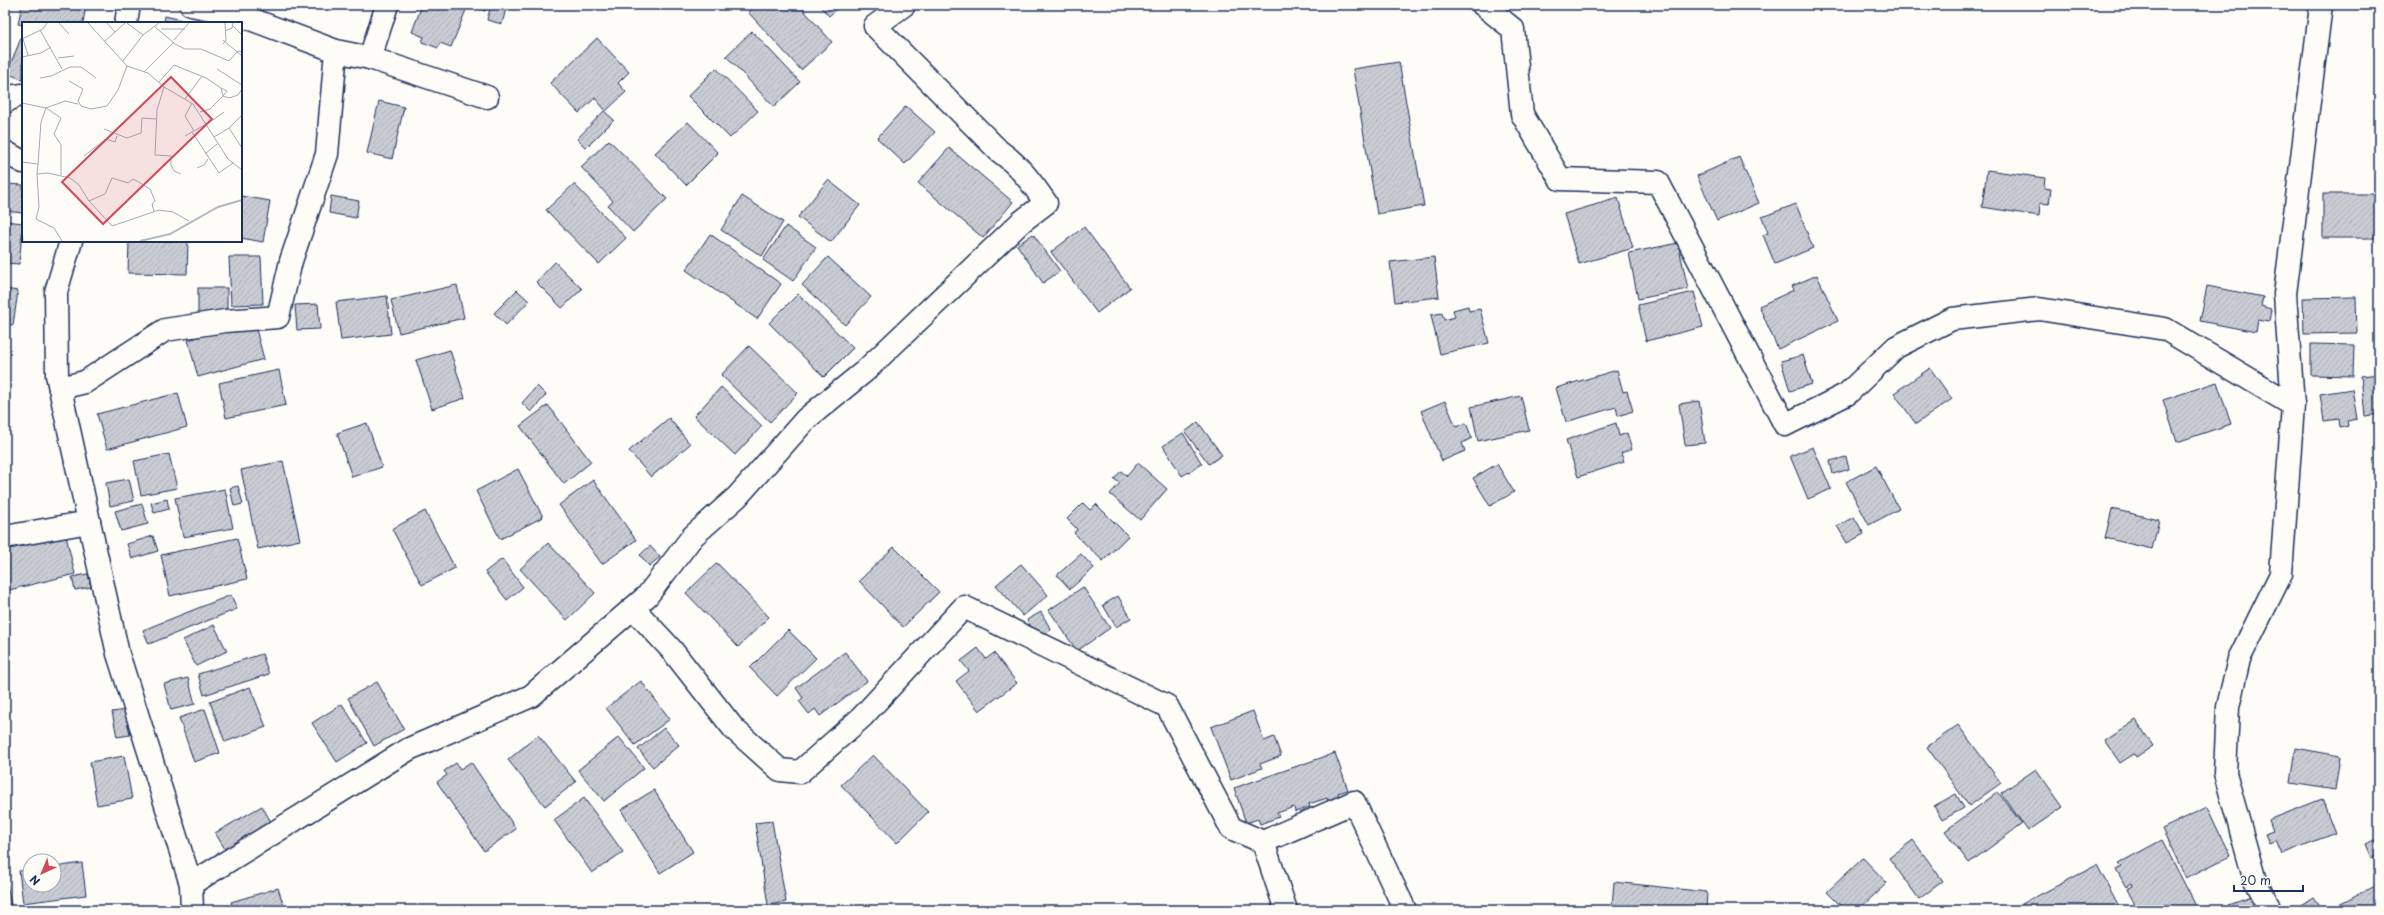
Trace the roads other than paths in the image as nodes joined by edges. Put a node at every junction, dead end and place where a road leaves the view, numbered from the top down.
1 (129, 5) edge
2 (191, 5) edge
3 (387, 5) edge
4 (904, 5) edge
5 (1483, 5) edge
6 (2321, 5) edge
7 (126, 22) edge
8 (336, 51) junction
9 (370, 58) junction
10 (22, 95) edge
11 (487, 97) dead end
12 (5, 102) edge
13 (5, 152) edge
14 (22, 161) edge
15 (72, 242) edge
16 (60, 388) junction
17 (2293, 405) junction
18 (89, 522) junction
19 (5, 537) edge
20 (633, 608) junction
21 (1263, 842) junction
22 (191, 884) junction
23 (192, 910) edge
24 (1286, 910) edge
25 (1405, 910) edge
26 (2270, 910) edge

1 - 7 street
2 - 8 street
3 - 9 street
4 - 20 street
5 - 17 street
6 - 17 street
8 - 9 street
8 - 16 street
9 - 11 street
10 - 12 street
13 - 14 street
15 - 16 street
16 - 18 street
17 - 26 street
18 - 19 street
18 - 22 street
20 - 21 street
20 - 22 street
21 - 24 street
21 - 25 street
22 - 23 street

